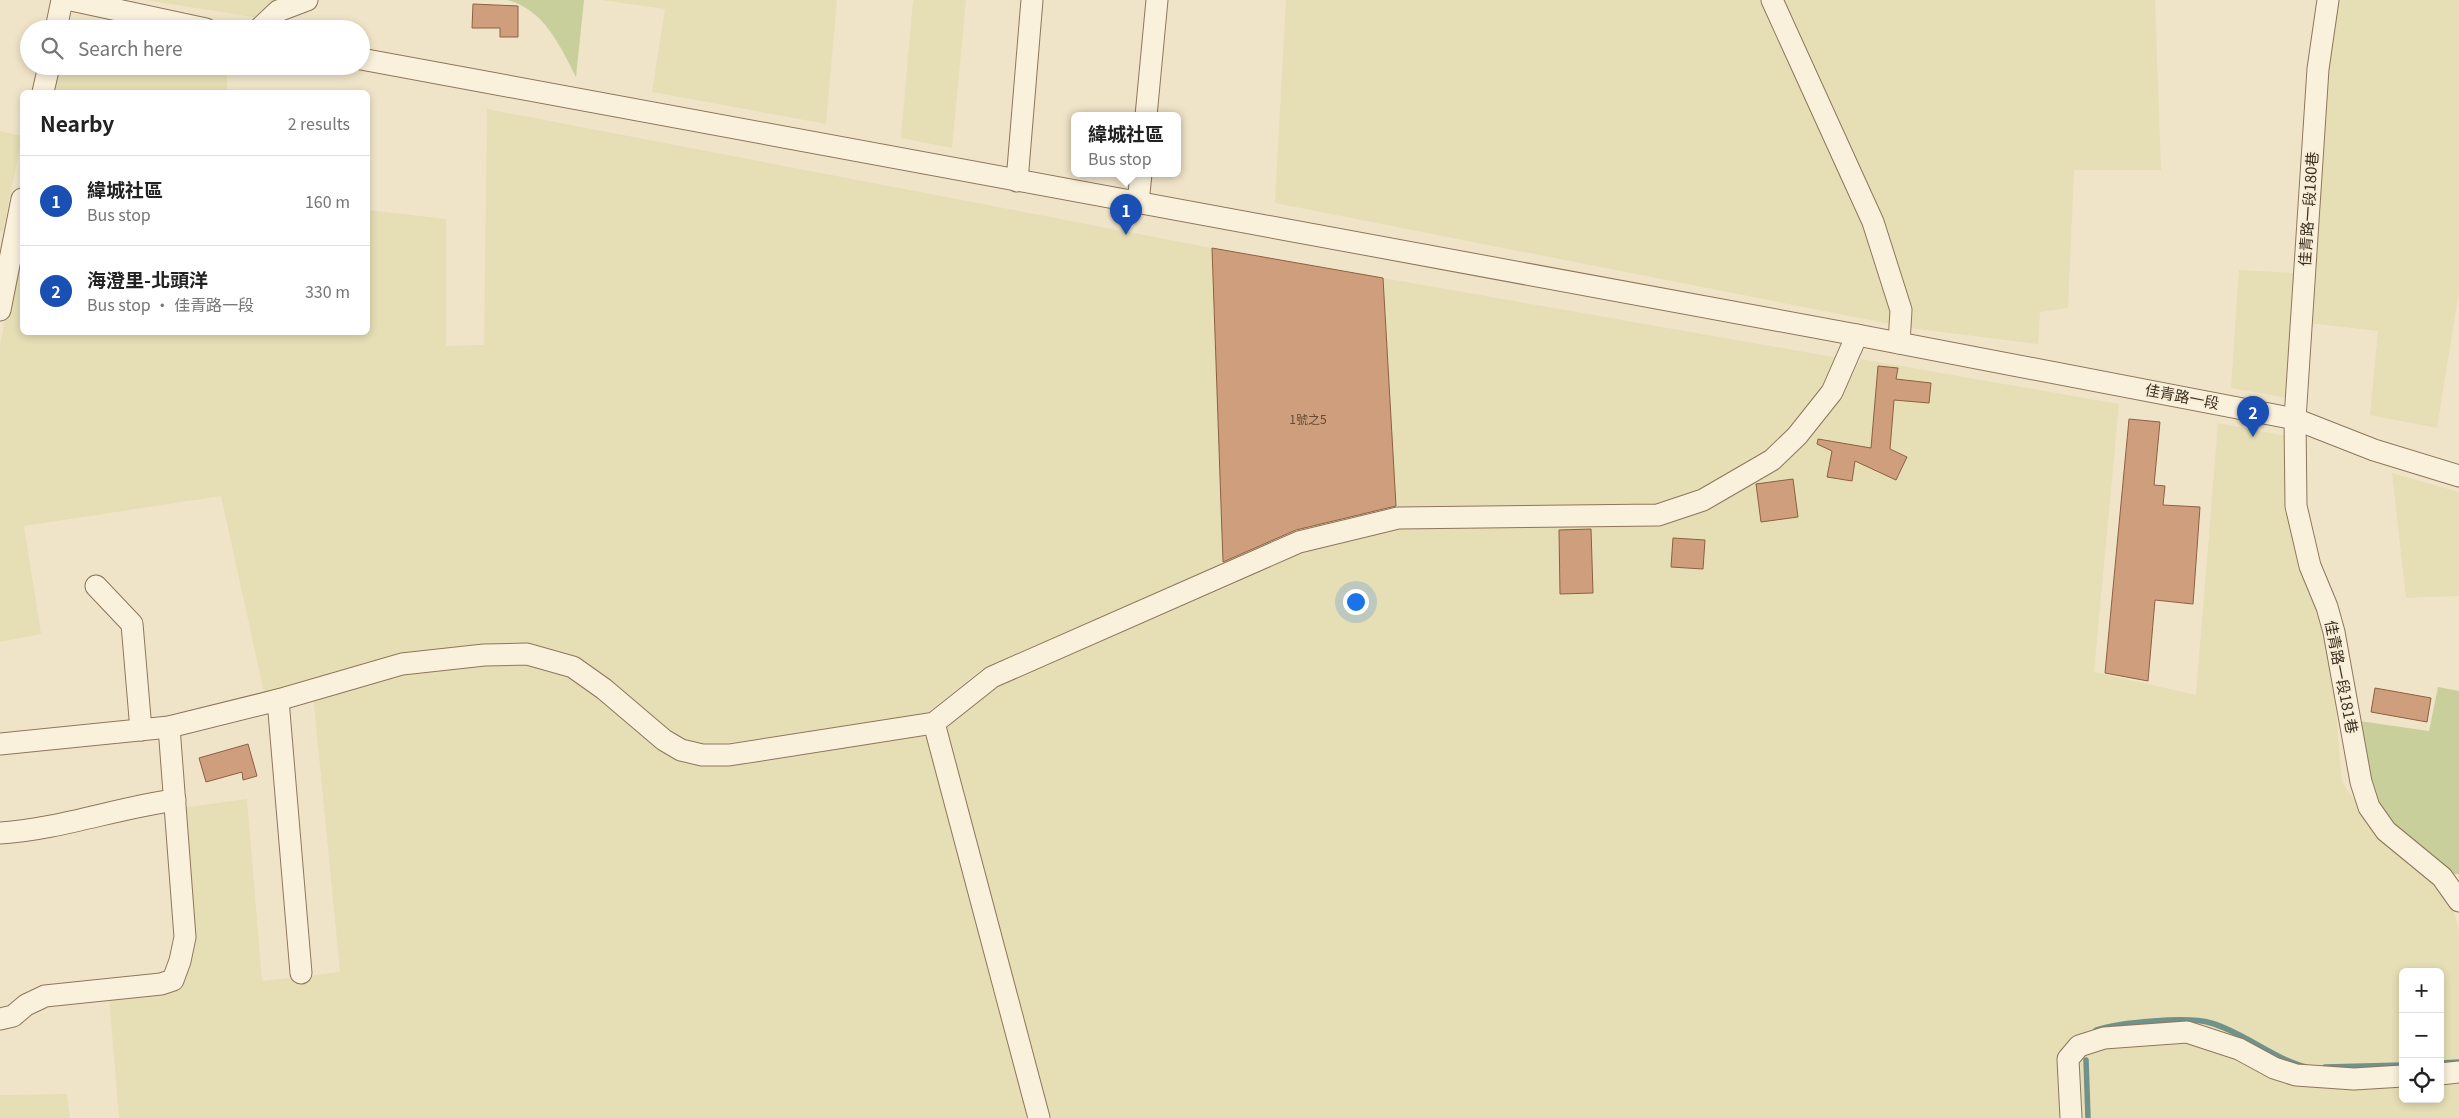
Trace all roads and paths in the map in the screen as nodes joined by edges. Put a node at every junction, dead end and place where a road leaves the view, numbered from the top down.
1 (62, 0) edge
2 (71, 0) edge
3 (307, 0) edge
4 (1032, 0) edge
5 (1157, 0) edge
6 (1772, 0) edge
7 (2328, 0) edge
8 (58, 20) edge
9 (164, 20) edge
10 (268, 20) edge
11 (370, 61) edge
12 (47, 75) edge
13 (44, 90) edge
14 (1146, 112) edge
15 (1141, 177) edge
16 (1016, 181) junction
17 (1138, 203) junction
18 (20, 204) edge
19 (8, 236) edge
20 (0, 310) edge
21 (1857, 335) junction
22 (1899, 343) junction
23 (2295, 419) junction
24 (2459, 476) edge
25 (96, 586) dead end
26 (278, 700) junction
27 (934, 722) junction
28 (169, 727) junction
29 (141, 730) junction
30 (0, 744) edge
31 (176, 800) junction
32 (0, 833) edge
33 (2459, 901) edge
34 (301, 973) dead end
35 (0, 1019) edge
36 (2459, 1072) edge
37 (2444, 1074) edge
38 (2399, 1076) edge
39 (1039, 1118) edge
40 (2071, 1118) edge

1 - 8 street
2 - 9 street
3 - 10 street
4 - 16 street
5 - 14 street
6 - 22 street
7 - 23 street, 佳青路一段180巷
11 - 16 street, 佳青路一段
12 - 13 street
15 - 17 street
16 - 17 street, 佳青路一段
17 - 21 street, 佳青路一段
18 - 19 street
19 - 20 street
21 - 22 street, 佳青路一段
21 - 27 street
22 - 23 street, 佳青路一段
23 - 24 street, 佳青路一段
23 - 33 street, 佳青路一段181巷
25 - 29 street
26 - 27 street
26 - 28 street
26 - 34 street
27 - 39 street
28 - 29 street
28 - 31 street
29 - 30 street
31 - 32 street
31 - 35 street
36 - 37 street
38 - 40 street

